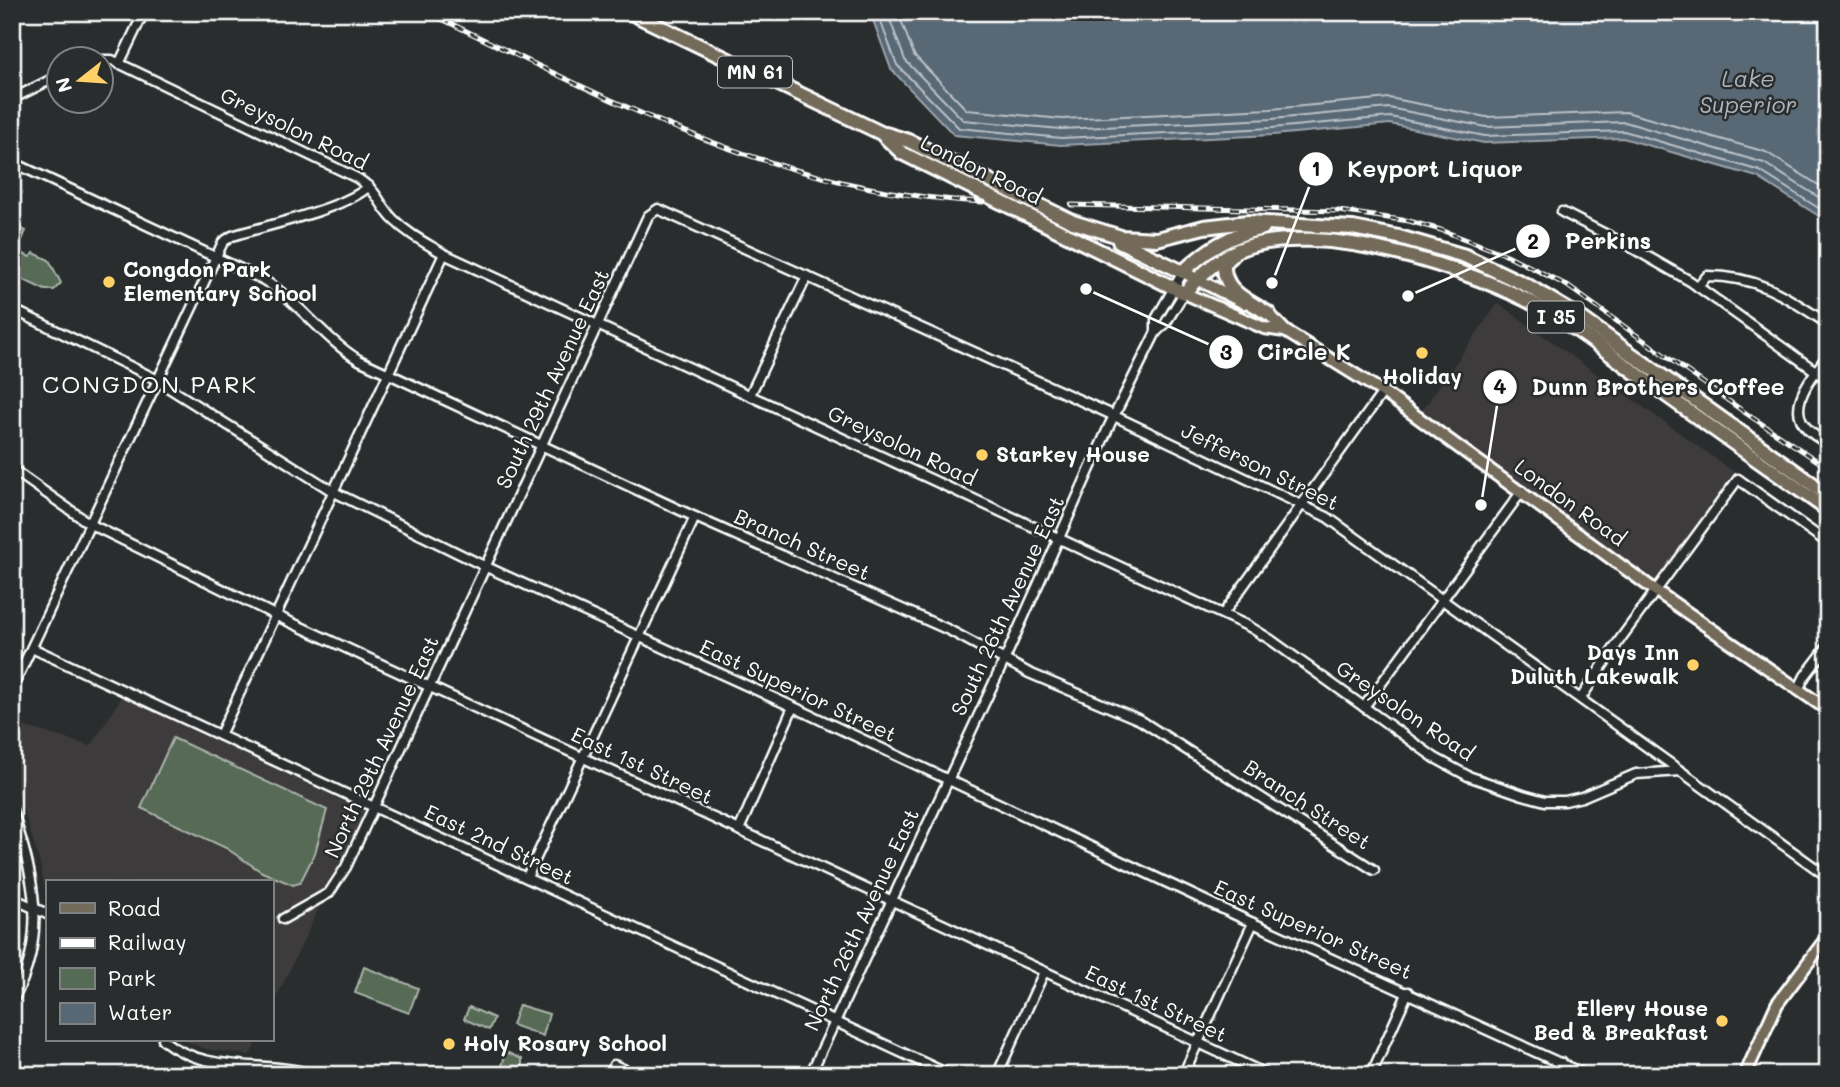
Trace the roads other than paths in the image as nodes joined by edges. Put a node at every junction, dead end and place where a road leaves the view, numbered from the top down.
1 (144, 12) edge
2 (629, 12) edge
3 (116, 63) edge
4 (119, 64) junction
5 (46, 81) edge
6 (12, 99) edge
7 (881, 133) junction
8 (12, 162) edge
9 (369, 186) junction
10 (656, 210) joint
11 (1562, 212) dead end
12 (1073, 222) junction
13 (1284, 225) junction
14 (1237, 251) junction
15 (444, 254) junction
16 (215, 257) junction
17 (1182, 272) junction
18 (807, 276) junction
19 (1196, 279) junction
20 (1698, 287) junction
21 (1178, 290) junction
22 (12, 309) edge
23 (1269, 314) junction
24 (1828, 324) edge
25 (597, 325) junction
26 (1285, 331) junction
27 (1156, 332) junction
28 (1828, 355) edge
29 (1815, 372) junction
30 (388, 374) junction
31 (157, 380) junction
32 (1828, 380) edge
33 (1383, 392) junction
34 (750, 395) junction
35 (1114, 416) junction
36 (1828, 443) edge
37 (543, 446) junction
38 (12, 469) edge
39 (1522, 491) junction
40 (334, 492) junction
41 (1828, 495) edge
42 (1303, 505) junction
43 (1828, 510) edge
44 (695, 516) junction
45 (90, 524) junction
46 (1059, 538) junction
47 (1828, 543) edge
48 (486, 567) junction
49 (1656, 591) junction
50 (1443, 600) junction
51 (1223, 614) junction
52 (277, 615) junction
53 (639, 638) junction
54 (1828, 646) edge
55 (32, 648) junction
56 (1003, 661) junction
57 (430, 686) junction
58 (12, 689) edge
59 (1798, 690) junction
60 (1581, 698) junction
61 (793, 707) junction
62 (1364, 707) junction
63 (1828, 710) edge
64 (220, 734) junction
65 (583, 757) junction
66 (1681, 771) junction
67 (946, 780) junction
68 (373, 806) junction
69 (12, 810) edge
70 (738, 830) junction
71 (1374, 870) dead end
72 (527, 877) junction
73 (1828, 877) edge
74 (12, 898) edge
75 (891, 900) junction
76 (35, 907) junction
77 (46, 913) edge
78 (283, 919) dead end
79 (1253, 923) junction
80 (1828, 936) edge
81 (1044, 972) junction
82 (1408, 992) junction
83 (12, 1002) edge
84 (835, 1021) junction
85 (166, 1042) edge
86 (1198, 1042) junction
87 (1562, 1063) junction
88 (614, 1065) dead end
89 (254, 1066) junction
90 (250, 1075) edge
91 (317, 1075) edge
92 (636, 1075) edge
93 (810, 1075) edge
94 (950, 1075) edge
95 (997, 1075) edge
96 (1183, 1075) edge
97 (1268, 1075) edge
98 (1371, 1075) edge
99 (1556, 1075) edge
100 (1586, 1075) edge
101 (1745, 1075) edge

1 - 4 street
2 - 7 highway, London Road / MN 61
3 - 4 street, Greysolon Road
4 - 9 street, Greysolon Road
5 - 6 street
7 - 12 highway, MN 61
7 - 21 highway, London Road / MN 61
8 - 16 street, Branch Street
9 - 15 street, Greysolon Road
9 - 16 street
10 - 18 street, Jefferson Street
10 - 25 street, South 29th Avenue East
11 - 20 street
12 - 13 highway
12 - 17 highway, London Road / MN 61
13 - 17 highway, I 35
13 - 41 highway, I 35
14 - 19 highway, I 35
14 - 23 highway
14 - 43 highway, I 35
15 - 25 street, Greysolon Road
15 - 30 street
16 - 30 street, Branch Street
16 - 31 street
17 - 19 main road, London Road
17 - 21 street
18 - 34 street
18 - 35 street, Jefferson Street
19 - 21 highway
19 - 23 main road, London Road
20 - 24 street
20 - 29 street
21 - 26 main road, London Road
21 - 27 street, South 26th Avenue East
21 - 27 street, South 26th Avenue East
22 - 31 street, East Superior Street
23 - 26 main road, London Road
25 - 34 street, Greysolon Road
25 - 37 street, South 29th Avenue East
26 - 33 main road, London Road
27 - 35 street, South 26th Avenue East
28 - 29 street
29 - 32 street
29 - 36 street
30 - 37 street, Branch Street
30 - 40 street
31 - 40 street, East Superior Street
31 - 45 street
33 - 39 main road, London Road
33 - 42 street
34 - 46 street, Greysolon Road
35 - 42 street, Jefferson Street
35 - 46 street, South 26th Avenue East
37 - 44 street, Branch Street
37 - 48 street, South 29th Avenue East
38 - 45 street, East 1st Street
39 - 49 main road, London Road
39 - 50 street
40 - 48 street, East Superior Street
40 - 52 street
42 - 50 street, Jefferson Street
42 - 51 street
44 - 53 street
44 - 56 street, Branch Street
45 - 52 street, East 1st Street
45 - 55 street
46 - 51 street, Greysolon Road
46 - 56 street, South 26th Avenue East
47 - 49 street
48 - 53 street, East Superior Street
48 - 57 street, North 29th Avenue East
49 - 59 main road, London Road
49 - 60 street
50 - 60 street, Jefferson Street
50 - 62 street
51 - 62 street, Greysolon Road
52 - 57 street, East 1st Street
52 - 64 street
53 - 61 street, East Superior Street
53 - 65 street
54 - 59 street
55 - 58 street
55 - 64 street, East 2nd Street
56 - 67 street, South 26th Avenue East
56 - 71 street, Branch Street
57 - 65 street, East 1st Street
57 - 68 street, North 29th Avenue East
59 - 63 main road, London Road
60 - 66 street, Jefferson Street
61 - 67 street, East Superior Street
61 - 70 street
62 - 66 street, Greysolon Road
64 - 68 street, East 2nd Street
65 - 70 street, East 1st Street
65 - 72 street
66 - 73 street, Jefferson Street
67 - 75 street, North 26th Avenue East
67 - 79 street, East Superior Street
68 - 72 street, East 2nd Street
68 - 78 street, North 29th Avenue East
69 - 76 street
70 - 75 street, East 1st Street
72 - 84 street, East 2nd Street
74 - 76 street
75 - 81 street, East 1st Street
75 - 84 street, North 26th Avenue East
76 - 77 street
76 - 83 street
79 - 82 street, East Superior Street
79 - 86 street
80 - 101 main road
81 - 86 street, East 1st Street
81 - 95 street
82 - 87 street, East Superior Street
82 - 98 street
84 - 93 street, North 26th Avenue East
84 - 94 street, East 2nd Street
85 - 89 street
86 - 96 street
86 - 97 street, East 1st Street
87 - 99 street
87 - 100 street, East Superior Street
88 - 92 street
89 - 90 street
89 - 91 street

